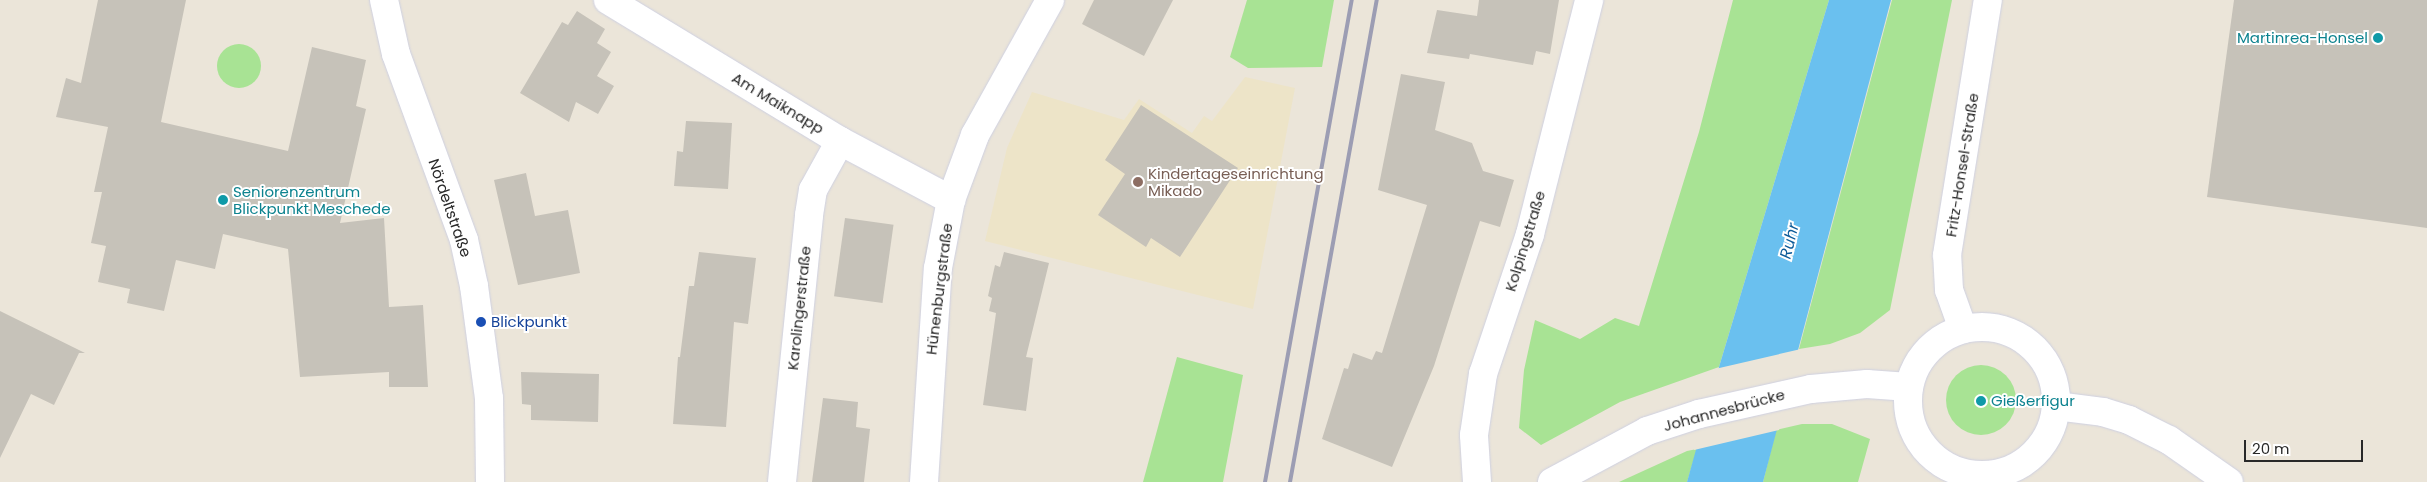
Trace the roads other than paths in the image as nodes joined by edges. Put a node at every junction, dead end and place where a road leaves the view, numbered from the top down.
1 (384, 0) edge
2 (608, 0) edge
3 (1050, 0) edge
4 (1589, 0) edge
5 (1988, 0) edge
6 (840, 141) junction
7 (951, 200) junction
8 (1963, 329) junction
9 (1909, 387) junction
10 (2056, 406) junction
11 (1958, 477) edge
12 (1557, 478) edge
13 (490, 482) edge
14 (782, 482) edge
15 (924, 482) edge
16 (1477, 482) edge
17 (2229, 482) edge

1 - 13 street, Nördeltstraße
2 - 6 street, Am Maiknapp
3 - 7 street, Hünenburgstraße
4 - 16 street, Kolpingstraße
5 - 8 street, Fritz-Honsel-Straße
6 - 7 street, Am Maiknapp
6 - 14 street, Karolingerstraße
7 - 15 street, Hünenburgstraße
8 - 9 street
8 - 10 street
9 - 11 street
9 - 12 street, Johannesbrücke
10 - 11 street
10 - 17 street

